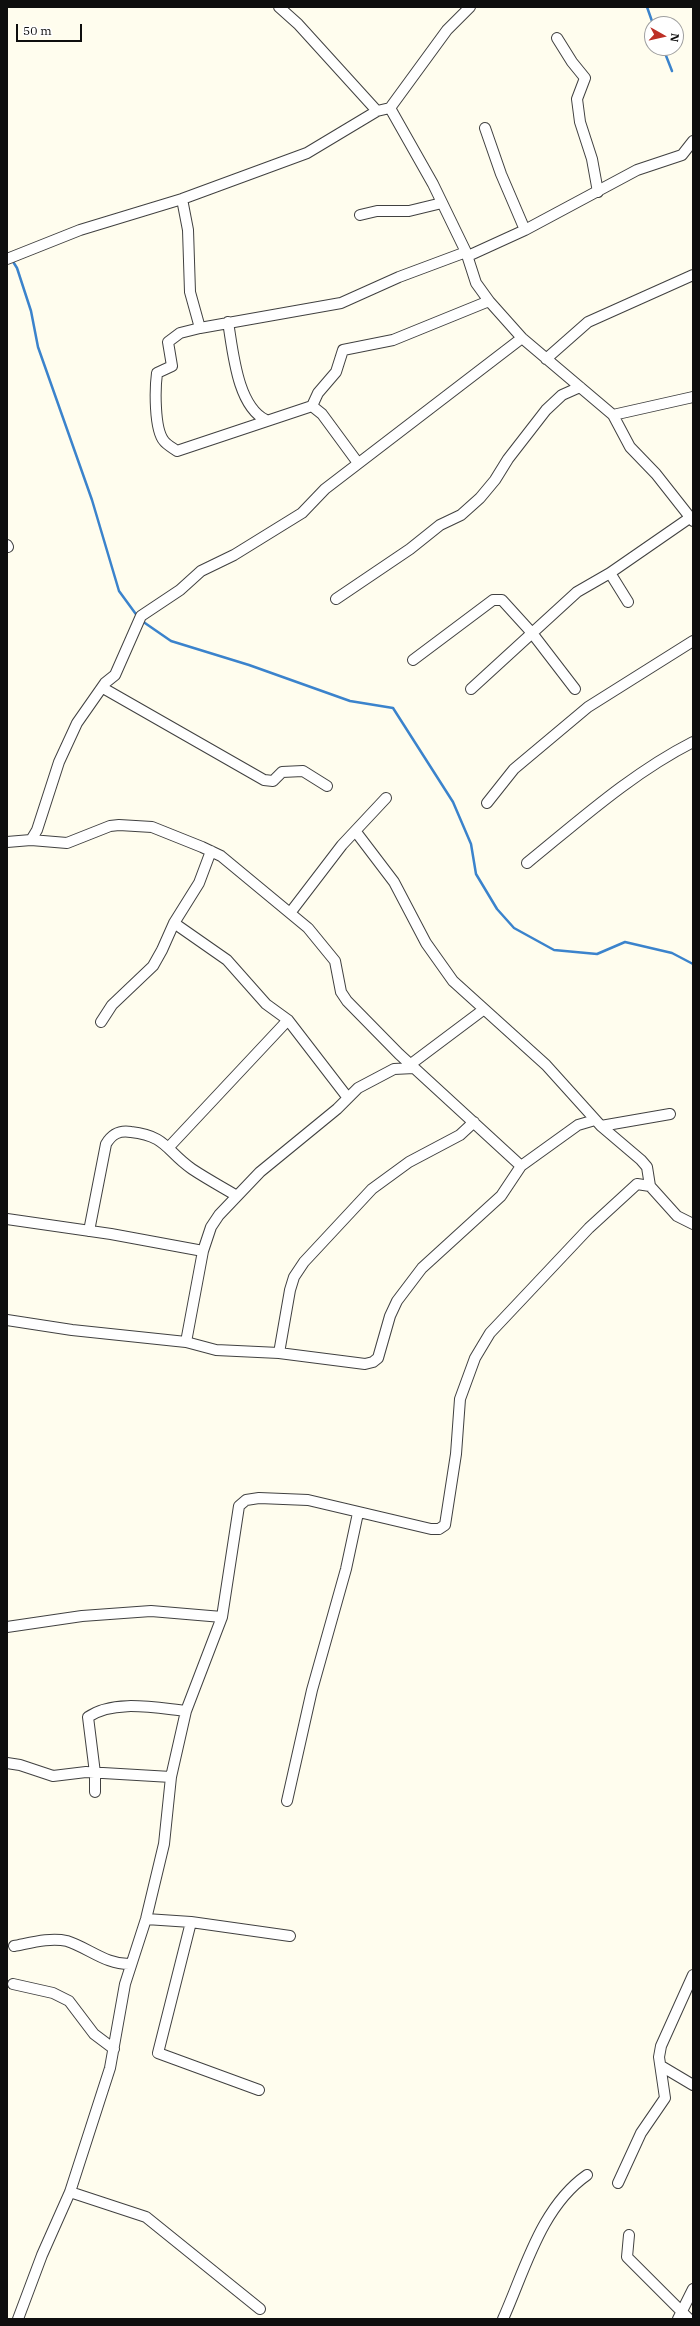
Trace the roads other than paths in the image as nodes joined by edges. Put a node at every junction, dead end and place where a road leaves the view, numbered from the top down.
1 (279, 7) edge
2 (470, 7) edge
3 (557, 38) dead end
4 (390, 108) junction
5 (377, 111) junction
6 (485, 128) dead end
7 (693, 142) edge
8 (598, 192) junction
9 (182, 200) junction
10 (442, 203) junction
11 (360, 215) dead end
12 (525, 230) junction
13 (467, 254) junction
14 (7, 259) edge
15 (693, 275) edge
16 (489, 301) junction
17 (228, 322) junction
18 (200, 328) junction
19 (522, 338) junction
20 (546, 359) junction
21 (580, 387) junction
22 (693, 397) edge
23 (312, 406) junction
24 (613, 415) junction
25 (266, 420) junction
26 (358, 463) junction
27 (692, 519) edge
28 (610, 573) junction
29 (336, 599) dead end
30 (628, 602) dead end
31 (532, 633) junction
32 (693, 641) edge
33 (412, 660) dead end
34 (103, 688) junction
35 (471, 689) dead end
36 (575, 689) dead end
37 (693, 742) edge
38 (327, 786) dead end
39 (386, 798) dead end
40 (487, 803) dead end
41 (356, 832) junction
42 (31, 840) junction
43 (7, 842) edge
44 (211, 851) junction
45 (527, 863) dead end
46 (290, 913) junction
47 (174, 923) junction
48 (483, 1010) junction
49 (288, 1020) junction
50 (101, 1022) dead end
51 (399, 1054) junction
52 (412, 1066) junction
53 (394, 1069) junction
54 (348, 1098) junction
55 (670, 1114) dead end
56 (474, 1122) junction
57 (598, 1123) junction
58 (169, 1147) junction
59 (521, 1166) junction
60 (650, 1186) junction
61 (237, 1196) junction
62 (7, 1219) edge
63 (693, 1224) edge
64 (89, 1231) junction
65 (203, 1251) junction
66 (7, 1320) edge
67 (186, 1342) junction
68 (279, 1353) junction
69 (358, 1513) junction
70 (222, 1617) junction
71 (7, 1627) edge
72 (186, 1711) junction
73 (7, 1763) edge
74 (95, 1772) junction
75 (170, 1777) junction
76 (95, 1792) dead end
77 (287, 1801) dead end
78 (146, 1919) junction
79 (191, 1922) junction
80 (290, 1936) dead end
81 (14, 1946) dead end
82 (131, 1964) junction
83 (693, 1975) edge
84 (13, 1984) dead end
85 (114, 2049) junction
86 (661, 2066) junction
87 (693, 2085) edge
88 (259, 2090) dead end
89 (587, 2175) dead end
90 (618, 2183) dead end
91 (70, 2192) junction
92 (629, 2235) dead end
93 (693, 2289) edge
94 (260, 2309) dead end
95 (679, 2316) edge
96 (18, 2319) edge
97 (503, 2319) edge
98 (689, 2319) edge

1 - 5 street
2 - 4 street
3 - 8 street
4 - 5 street
4 - 10 street
5 - 9 street
6 - 12 street
7 - 8 street
8 - 12 street
9 - 14 street
9 - 18 street
10 - 11 street
10 - 13 street
12 - 13 street
13 - 16 street
13 - 17 street
15 - 20 street
16 - 19 street
16 - 23 street
17 - 18 street
17 - 25 street
18 - 25 street
19 - 20 street
19 - 26 street
20 - 21 street
21 - 24 street
21 - 29 street
22 - 24 street
23 - 25 street
23 - 26 street
24 - 27 street
26 - 34 street
27 - 28 street
28 - 30 street
28 - 31 street
31 - 33 street
31 - 35 street
31 - 36 street
32 - 40 street
34 - 38 street
34 - 42 street
37 - 45 street
39 - 41 street
41 - 46 street
41 - 48 street
42 - 43 street
42 - 44 street
44 - 46 street
44 - 47 street
46 - 51 street
47 - 49 street
47 - 50 street
48 - 52 street
48 - 57 street
49 - 54 street
49 - 58 street
51 - 52 street
51 - 53 street
52 - 53 street
52 - 56 street
53 - 54 street
54 - 61 street
55 - 57 street
56 - 59 street
56 - 68 street
57 - 59 street
57 - 60 street
58 - 61 street
58 - 64 street
59 - 68 street
60 - 63 street
60 - 69 street
61 - 65 street
62 - 64 street
64 - 65 street
65 - 67 street
66 - 67 street
67 - 68 street
69 - 70 street
69 - 77 street
70 - 71 street
70 - 72 street
72 - 74 street
72 - 75 street
73 - 74 street
74 - 75 street
74 - 76 street
75 - 78 street
78 - 79 street
78 - 82 street
79 - 80 street
79 - 88 street
81 - 82 street
82 - 85 street
83 - 86 street
84 - 85 street
85 - 91 street
86 - 87 street
86 - 90 street
89 - 97 street
91 - 94 street
91 - 96 street
92 - 95 street
93 - 95 street
95 - 98 street

